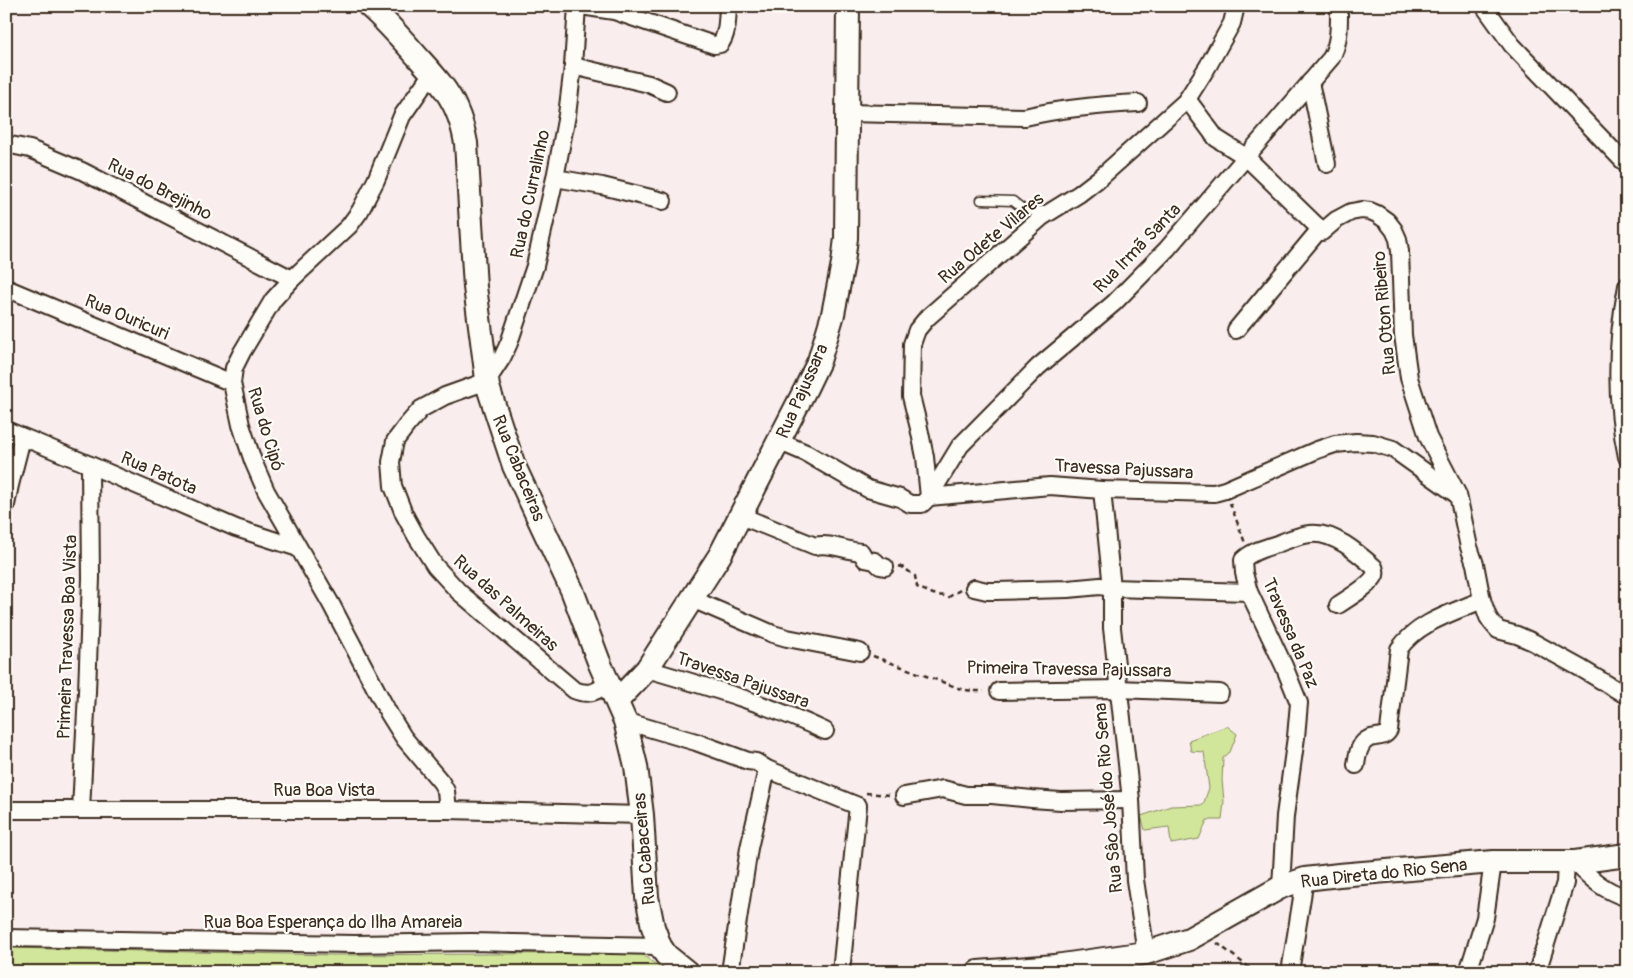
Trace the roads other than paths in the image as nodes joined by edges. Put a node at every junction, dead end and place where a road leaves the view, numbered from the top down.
1 (369, 6) edge
2 (579, 6) edge
3 (728, 6) edge
4 (848, 6) edge
5 (1236, 6) edge
6 (1340, 6) edge
7 (1484, 6) edge
8 (573, 66) junction
9 (432, 73) junction
10 (1310, 82) junction
11 (666, 92) dead end
12 (1187, 99) junction
13 (1138, 103) dead end
14 (852, 113) junction
15 (6, 144) edge
16 (1246, 157) junction
17 (1327, 164) dead end
18 (1627, 165) edge
19 (556, 178) junction
20 (981, 200) dead end
21 (663, 201) dead end
22 (1052, 210) junction
23 (1320, 229) junction
24 (292, 279) junction
25 (1627, 286) edge
26 (6, 288) edge
27 (1236, 330) dead end
28 (487, 381) junction
29 (232, 383) junction
30 (6, 430) edge
31 (22, 438) junction
32 (780, 442) junction
33 (1627, 457) edge
34 (90, 465) junction
35 (1102, 490) junction
36 (1458, 495) junction
37 (929, 497) junction
38 (6, 505) edge
39 (741, 516) junction
40 (298, 548) junction
41 (885, 567) road end
42 (974, 588) road end
43 (1112, 588) junction
44 (1250, 592) junction
45 (692, 598) junction
46 (1482, 600) junction
47 (1338, 605) dead end
48 (860, 652) road end
49 (647, 669) junction
50 (1118, 689) junction
51 (999, 691) road end
52 (1220, 693) dead end
53 (1627, 696) edge
54 (617, 702) junction
55 (825, 731) dead end
56 (1356, 766) dead end
57 (767, 769) junction
58 (904, 796) road end
59 (1131, 800) junction
60 (6, 810) edge
61 (81, 810) junction
62 (448, 810) junction
63 (642, 815) junction
64 (1627, 855) edge
65 (1570, 861) junction
66 (1493, 862) junction
67 (1305, 879) junction
68 (1281, 887) junction
69 (1627, 898) edge
70 (6, 938) edge
71 (660, 946) junction
72 (1146, 953) junction
73 (1096, 966) edge
74 (683, 970) edge
75 (730, 972) edge
76 (841, 972) edge
77 (978, 972) edge
78 (1290, 972) edge
79 (1468, 972) edge
80 (1537, 972) edge

1 - 9 main road, Rua Cabaceiras
2 - 3 street
2 - 8 street, Rua do Curralinho
4 - 14 main road, Rua Pajussara
5 - 12 street, Rua Odete Vilares
6 - 10 street, Rua Irmã Santa
7 - 18 street
8 - 11 street
8 - 19 street, Rua do Curralinho
9 - 24 street, Rua do Cipó
9 - 28 main road, Rua Cabaceiras
10 - 16 street, Rua Irmã Santa
10 - 17 street
12 - 16 street
12 - 22 street, Rua Odete Vilares
13 - 14 street
14 - 32 main road, Rua Pajussara
15 - 24 street, Rua do Brejinho
16 - 23 street
16 - 37 street, Rua Irmã Santa
19 - 21 street
19 - 28 street, Rua do Curralinho
20 - 22 lane
22 - 37 street, Rua Odete Vilares
23 - 27 street, Rua Oton Ribeiro
23 - 36 street, Rua Oton Ribeiro
24 - 29 street, Rua do Cipó
25 - 33 street
26 - 29 street, Rua Ouricuri
28 - 54 main road, Rua Cabaceiras
28 - 54 street, Rua das Palmeiras
29 - 40 street, Rua do Cipó
30 - 31 street, Rua Patota
31 - 34 street, Rua Patota
31 - 38 street
32 - 37 street, Travessa Pajussara
32 - 39 main road, Rua Pajussara
34 - 40 street, Rua Patota
34 - 61 street, Primeira Travessa Boa Vista
35 - 36 street, Travessa Pajussara
35 - 37 street, Travessa Pajussara
35 - 43 street, Rua Sâo José do Rio Sena
36 - 46 street, Rua Oton Ribeiro
39 - 41 street
39 - 45 main road, Rua Pajussara
40 - 62 street, Rua do Cipó
42 - 43 street
43 - 44 street
43 - 50 street, Rua Sâo José do Rio Sena
44 - 47 street, Travessa da Paz
44 - 68 street, Travessa da Paz
45 - 48 street
45 - 49 main road, Rua Pajussara
46 - 53 street, Rua Oton Ribeiro
46 - 56 street
49 - 54 main road, Rua Pajussara
49 - 55 street, Travessa Pajussara
50 - 51 street, Primeira Travessa Pajussara
50 - 52 street, Primeira Travessa Pajussara
50 - 59 street, Rua Sâo José do Rio Sena
54 - 57 street
54 - 63 main road, Rua Cabaceiras
57 - 75 street
57 - 76 street
58 - 59 street
59 - 72 street, Rua Sâo José do Rio Sena
60 - 61 street, Rua Boa Vista
61 - 62 street, Rua Boa Vista
62 - 63 street, Rua Boa Vista
63 - 71 main road, Rua Cabaceiras
64 - 65 main road, Rua Direta do Rio Sena
65 - 66 main road, Rua Direta do Rio Sena
65 - 69 street
65 - 80 street
66 - 67 main road, Rua Direta do Rio Sena
66 - 79 street
67 - 68 main road, Rua Direta do Rio Sena
67 - 78 street
68 - 72 main road, Rua Direta do Rio Sena
70 - 71 street, Rua Boa Esperança do Ilha Amareia
71 - 74 main road
72 - 73 main road, Rua Direta do Rio Sena
73 - 77 main road, Rua Direta do Rio Sena

